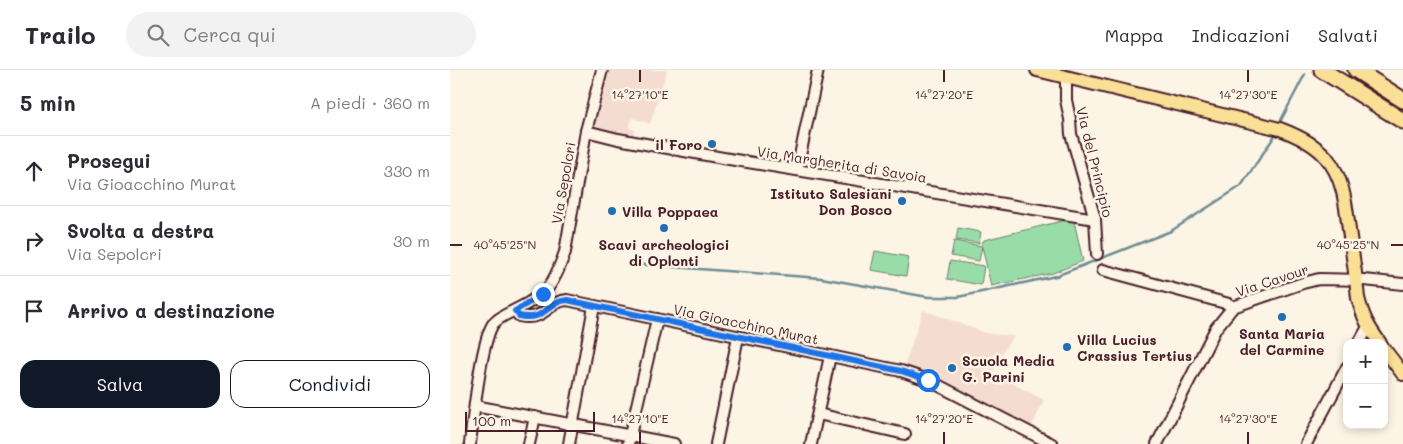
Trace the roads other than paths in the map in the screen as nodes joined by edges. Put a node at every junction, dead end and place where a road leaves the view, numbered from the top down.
1 (602, 70) edge
2 (818, 70) edge
3 (1037, 70) edge
4 (1322, 70) edge
5 (1356, 70) edge
6 (1053, 72) edge
7 (1067, 74) edge
8 (1403, 100) edge
9 (1403, 121) edge
10 (586, 131) junction
11 (797, 170) junction
12 (1095, 219) junction
13 (1097, 254) dead end
14 (1103, 270) dead end
15 (1356, 280) junction
16 (1403, 284) edge
17 (594, 306) junction
18 (1233, 307) junction
19 (515, 311) junction
20 (657, 319) junction
21 (1368, 327) junction
22 (738, 337) junction
23 (1361, 339) edge
24 (1377, 339) edge
25 (1388, 354) edge
26 (830, 356) junction
27 (1343, 374) edge
28 (1403, 374) edge
29 (475, 406) junction
30 (818, 414) junction
31 (535, 418) junction
32 (572, 425) junction
33 (905, 434) dead end
34 (629, 440) edge
35 (470, 444) edge
36 (529, 444) edge
37 (568, 444) edge
38 (674, 444) edge
39 (716, 444) edge
40 (811, 444) edge
41 (1052, 444) edge
42 (1157, 444) edge
43 (1306, 444) edge

1 - 10 street, Via Sepolcri
2 - 11 street
3 - 6 main road
4 - 9 highway
5 - 8 highway
6 - 7 main road
7 - 12 street, Via del Principio
7 - 15 main road
10 - 11 street, Via Margherita di Savoia
10 - 19 street, Via Sepolcri
11 - 12 street, Via Margherita di Savoia
12 - 13 street, Via del Principio
14 - 18 street
15 - 16 street, Via Cavour
15 - 18 street, Via Cavour
15 - 21 main road
17 - 19 street, Via Gioacchino Murat
17 - 20 street, Via Gioacchino Murat
17 - 32 street
18 - 42 street, Via Cavour
19 - 29 street, Via Sepolcri
20 - 22 street, Via Gioacchino Murat
20 - 34 street
21 - 23 street
21 - 24 main road
22 - 26 street, Via Gioacchino Murat
22 - 39 street
25 - 28 main road
26 - 30 street
26 - 41 street, Via Gioacchino Murat
27 - 43 street
29 - 31 street
29 - 35 street, Via Sepolcri
30 - 33 street
30 - 40 street
31 - 32 street
31 - 36 street
32 - 34 street
32 - 37 street
34 - 38 street

